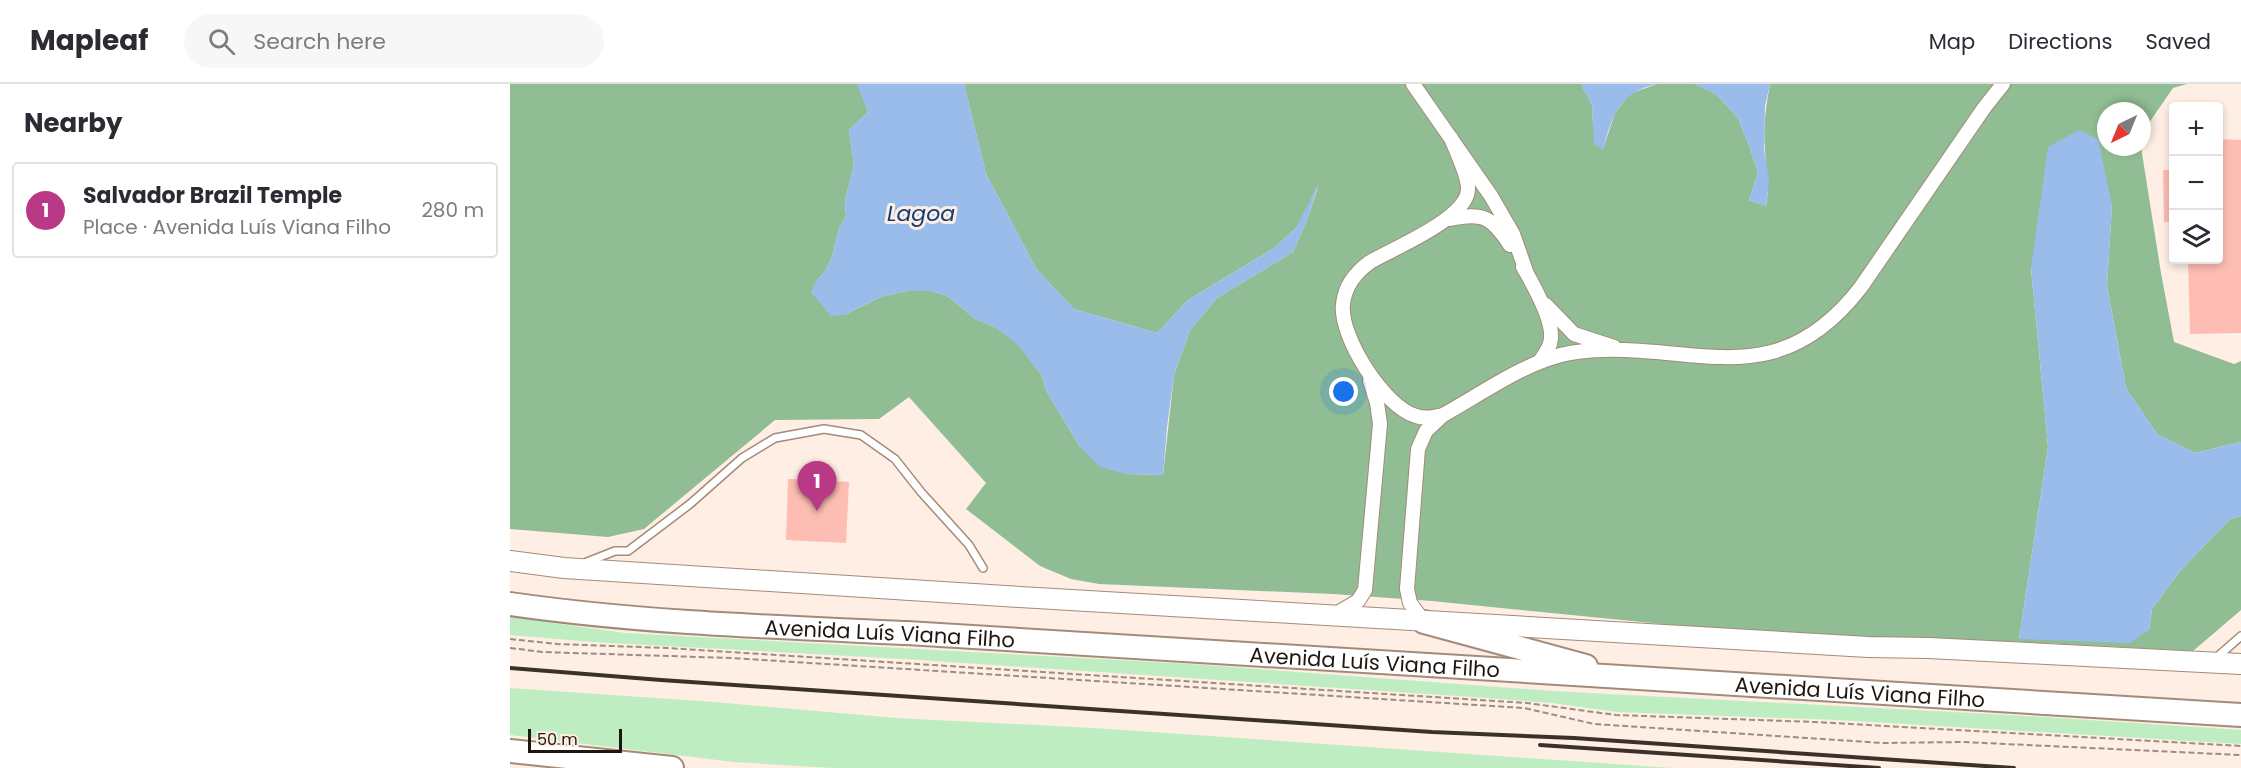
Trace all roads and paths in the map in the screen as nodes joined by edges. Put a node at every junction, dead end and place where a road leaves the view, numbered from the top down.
1 (1413, 84) edge
2 (2002, 84) edge
3 (1450, 138) junction
4 (1448, 220) junction
5 (1527, 274) junction
6 (1538, 295) junction
7 (1630, 351) junction
8 (1540, 361) junction
9 (1368, 373) junction
10 (1443, 415) junction
11 (510, 561) edge
12 (564, 568) junction
13 (983, 568) dead end
14 (510, 604) edge
15 (1333, 615) junction
16 (1424, 622) junction
17 (2241, 636) edge
18 (510, 639) edge
19 (510, 648) edge
20 (2208, 663) junction
21 (2241, 664) edge
22 (1631, 678) junction
23 (2241, 715) edge
24 (2241, 746) edge
25 (510, 752) edge
26 (2241, 755) edge
27 (663, 767) edge
28 (510, 768) edge

1 - 3 street
2 - 7 street
3 - 4 street
3 - 5 street
4 - 5 street
4 - 9 street
5 - 6 street
6 - 7 street
6 - 8 street
7 - 8 street
8 - 10 street
9 - 10 street
9 - 15 street
10 - 16 street
11 - 12 main road, Avenida Luís Viana Filho
12 - 13 lane
12 - 15 main road, Avenida Luís Viana Filho
14 - 22 highway, Avenida Luís Viana Filho
15 - 16 main road, Avenida Luís Viana Filho
16 - 20 main road, Avenida Luís Viana Filho
16 - 22 highway
17 - 20 lane
18 - 24 path
19 - 26 path
20 - 21 main road, Avenida Luís Viana Filho
22 - 23 highway, Avenida Luís Viana Filho
25 - 27 highway
27 - 28 highway

